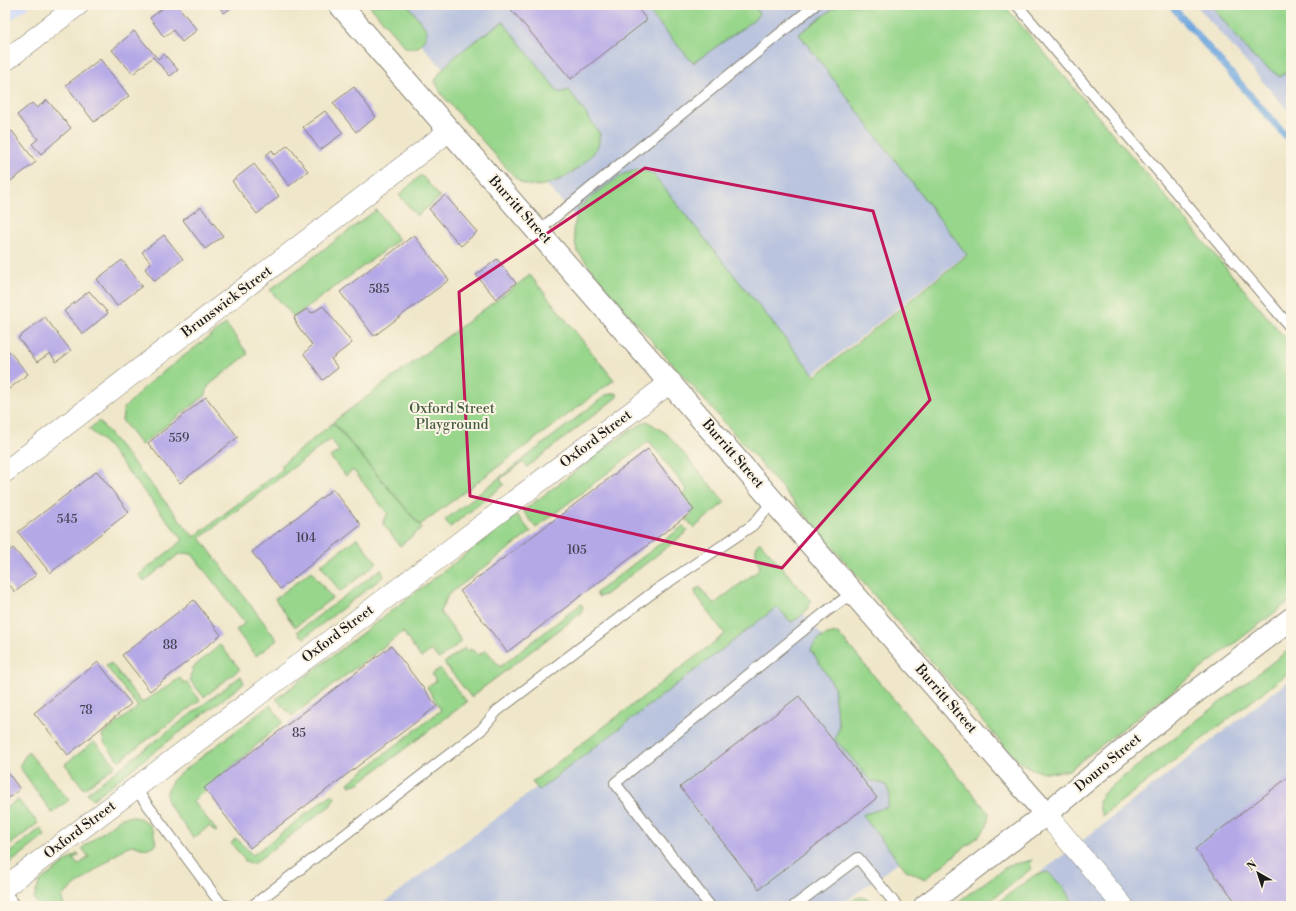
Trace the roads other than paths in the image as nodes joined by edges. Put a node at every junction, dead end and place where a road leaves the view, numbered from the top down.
1 (78, 5) edge
2 (340, 5) edge
3 (815, 5) edge
4 (1017, 5) edge
5 (5, 61) edge
6 (449, 131) junction
7 (538, 231) junction
8 (1291, 328) edge
9 (671, 382) junction
10 (5, 472) edge
11 (773, 501) junction
12 (854, 592) junction
13 (1291, 619) edge
14 (135, 788) junction
15 (1046, 814) junction
16 (5, 887) edge
17 (5, 892) edge
18 (16, 906) edge
19 (229, 906) edge
20 (252, 906) edge
21 (710, 906) edge
22 (794, 906) edge
23 (897, 906) edge
24 (925, 906) edge
25 (1123, 906) edge

1 - 5 street
2 - 6 street, Burritt Street
3 - 7 lane
4 - 8 lane
6 - 7 street, Burritt Street
6 - 10 street, Brunswick Street
7 - 9 street, Burritt Street
9 - 11 street, Burritt Street
9 - 14 street, Oxford Street
11 - 12 street, Burritt Street
11 - 20 lane
12 - 15 street, Burritt Street
12 - 21 lane
13 - 15 street, Douro Street
14 - 16 street, Oxford Street
14 - 19 lane
15 - 24 street, Douro Street
15 - 25 street, Burritt Street
17 - 18 lane
22 - 23 lane

